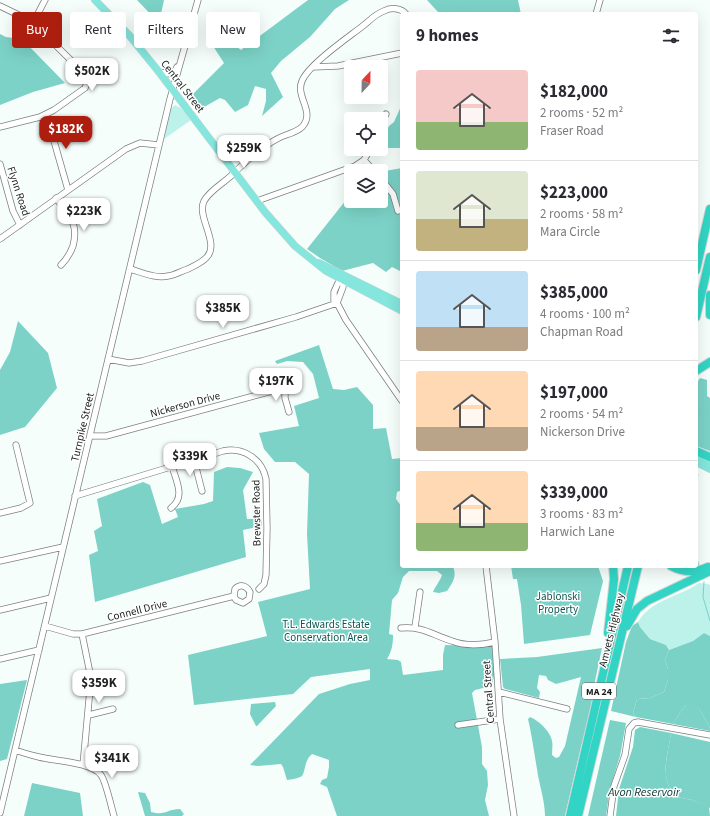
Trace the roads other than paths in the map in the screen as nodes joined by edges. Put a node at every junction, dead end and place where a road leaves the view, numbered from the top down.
1 (45, 0) edge
2 (95, 0) edge
3 (198, 0) edge
4 (600, 0) edge
5 (0, 6) edge
6 (12, 12) edge
7 (39, 12) edge
8 (195, 12) edge
9 (404, 12) edge
10 (597, 12) edge
11 (58, 48) edge
12 (184, 48) edge
13 (184, 48) edge
14 (400, 53) edge
15 (313, 66) junction
16 (159, 72) junction
17 (173, 90) junction
18 (47, 114) junction
19 (0, 127) edge
20 (159, 145) junction
21 (366, 156) edge
22 (364, 160) junction
23 (0, 164) edge
24 (368, 164) edge
25 (235, 172) junction
26 (388, 188) edge
27 (68, 190) junction
28 (56, 198) junction
29 (257, 201) junction
30 (710, 209) edge
31 (398, 211) dead end
32 (20, 225) junction
33 (704, 237) junction
34 (2, 238) edge
35 (698, 248) edge
36 (710, 257) edge
37 (698, 262) edge
38 (61, 265) dead end
39 (130, 269) junction
40 (344, 278) junction
41 (710, 295) edge
42 (337, 303) junction
43 (400, 303) edge
44 (698, 308) edge
45 (400, 310) edge
46 (710, 315) edge
47 (108, 359) junction
48 (710, 362) edge
49 (698, 370) edge
50 (400, 398) edge
51 (289, 412) dead end
52 (90, 436) junction
53 (16, 445) dead end
54 (698, 452) edge
55 (698, 456) edge
56 (710, 457) edge
57 (194, 460) junction
58 (710, 462) edge
59 (698, 463) edge
60 (172, 466) junction
61 (710, 469) edge
62 (202, 491) dead end
63 (75, 496) junction
64 (171, 508) dead end
65 (0, 512) edge
66 (63, 548) junction
67 (0, 562) edge
68 (710, 566) edge
69 (486, 568) edge
70 (613, 568) edge
71 (628, 568) edge
72 (638, 568) edge
73 (676, 568) edge
74 (710, 571) edge
75 (259, 589) dead end
76 (420, 592) dead end
77 (234, 596) dead end
78 (51, 598) junction
79 (0, 610) edge
80 (44, 626) junction
81 (415, 627) junction
82 (401, 628) dead end
83 (622, 633) junction
84 (82, 634) junction
85 (495, 642) junction
86 (39, 650) junction
87 (608, 656) junction
88 (0, 659) edge
89 (499, 692) junction
90 (567, 708) dead end
91 (113, 709) dead end
92 (89, 715) junction
93 (500, 719) junction
94 (458, 725) dead end
95 (710, 735) edge
96 (15, 750) junction
97 (83, 765) junction
98 (1, 803) edge
99 (0, 813) edge
100 (114, 816) edge
101 (514, 816) edge
102 (570, 816) edge
103 (578, 816) edge
104 (610, 816) edge

1 - 7 street
2 - 16 main road, Central Street
3 - 8 street, Turnpike Street
4 - 10 street
5 - 6 street
9 - 15 street
11 - 18 street
12 - 16 street, Turnpike Street
13 - 17 street, Turnpike Street
14 - 15 street
15 - 25 street
16 - 17 main road, Central Street
17 - 20 street, Turnpike Street
17 - 25 main road, Central Street
18 - 19 street
18 - 27 street
20 - 27 street
20 - 39 street, Turnpike Street
21 - 22 street
22 - 24 street
22 - 29 street
23 - 32 street, Flynn Road
25 - 29 main road, Central Street
25 - 39 street
26 - 31 street
27 - 28 street
28 - 32 street
28 - 38 street
29 - 40 main road, Central Street
30 - 33 highway
32 - 34 street
33 - 35 highway
33 - 37 highway
36 - 44 highway
39 - 47 street, Turnpike Street
40 - 42 street
40 - 43 main road
40 - 45 main road
41 - 46 highway
42 - 47 street
42 - 50 street
47 - 52 street, Turnpike Street
48 - 49 highway
51 - 52 street, Nickerson Drive
52 - 63 street, Turnpike Street
53 - 65 street
54 - 56 highway
55 - 58 main road
57 - 60 street, Brewster Road
57 - 62 street
57 - 75 street, Brewster Road
59 - 61 main road
60 - 63 street, Brewster Road
60 - 64 street
63 - 66 street, Turnpike Street
66 - 67 street
66 - 78 street, Turnpike Street
68 - 73 highway
69 - 85 street, Central Street
70 - 87 highway
71 - 87 highway, Amvets Highway / MA 24
72 - 83 highway, Amvets Highway / MA 24
74 - 83 highway
76 - 81 street
77 - 84 street, Connell Drive
78 - 79 street
78 - 80 street, Turnpike Street
80 - 84 street, Connell Drive
80 - 86 street, Turnpike Street
81 - 82 street
81 - 85 street
83 - 103 highway, Amvets Highway / MA 24
84 - 92 street
85 - 89 street, Central Street
86 - 88 street
86 - 96 street, Turnpike Street
87 - 102 highway, Amvets Highway / MA 24
89 - 90 street
89 - 93 street, Central Street
91 - 92 street
92 - 97 street
93 - 94 street
93 - 101 street, Central Street
95 - 104 street
96 - 97 street
96 - 98 street, Turnpike Street
97 - 100 street
98 - 99 street, Turnpike Street

